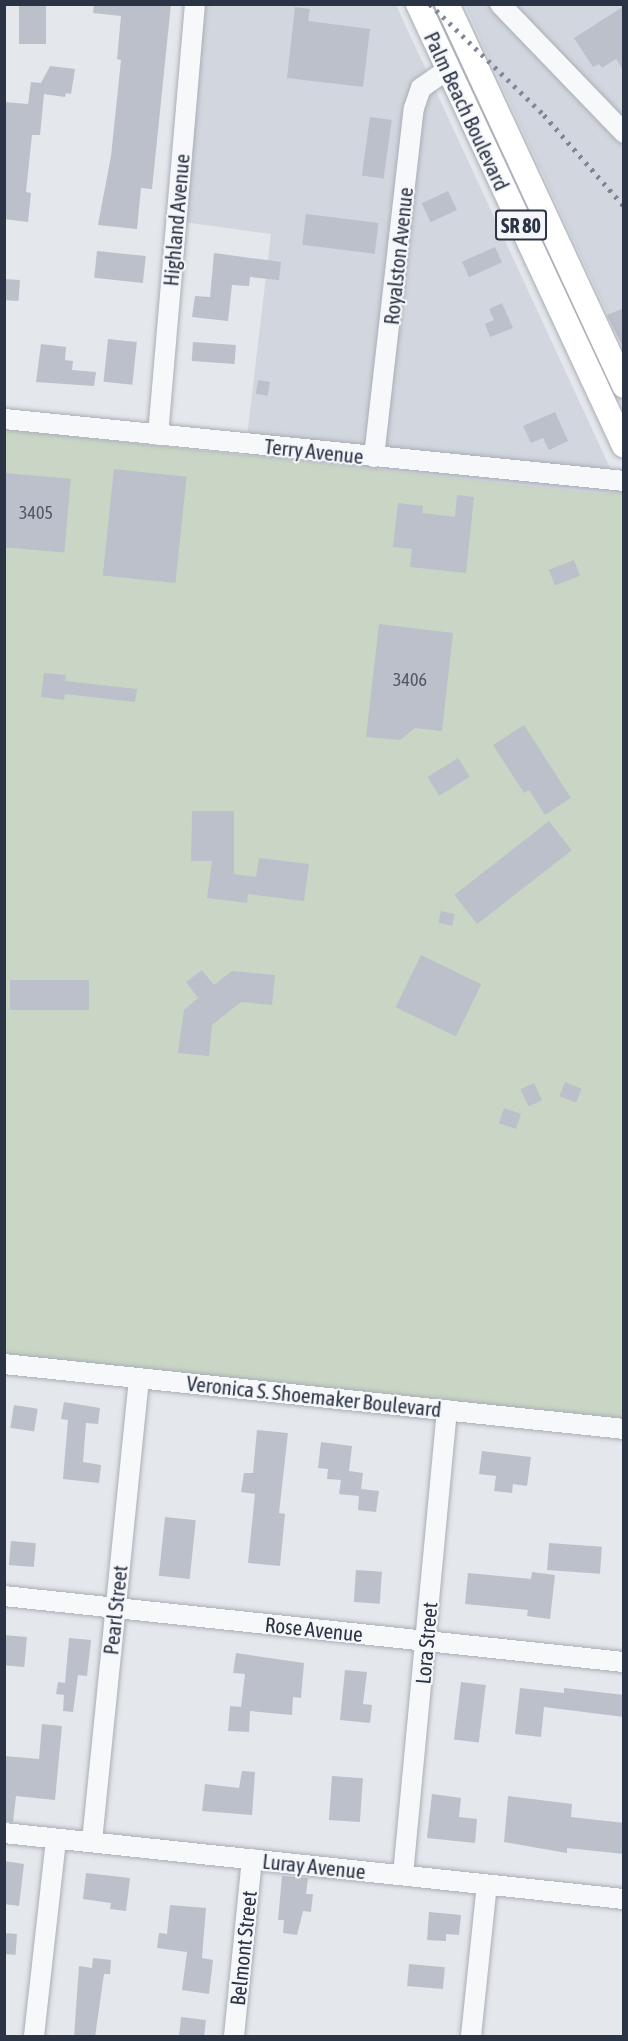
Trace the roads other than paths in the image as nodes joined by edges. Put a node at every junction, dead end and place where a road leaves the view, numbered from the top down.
1 (195, 4) edge
2 (418, 4) edge
3 (447, 4) edge
4 (500, 4) edge
5 (448, 69) junction
6 (624, 133) edge
7 (536, 201) junction
8 (624, 386) edge
9 (4, 419) edge
10 (158, 435) junction
11 (624, 445) edge
12 (374, 457) junction
13 (624, 481) edge
14 (4, 1364) edge
15 (140, 1378) junction
16 (447, 1410) junction
17 (624, 1429) edge
18 (4, 1596) edge
19 (115, 1608) junction
20 (426, 1641) junction
21 (624, 1662) edge
22 (4, 1833) edge
23 (56, 1839) junction
24 (92, 1841) junction
25 (252, 1859) junction
26 (403, 1875) junction
27 (487, 1885) junction
28 (624, 1899) edge
29 (34, 2037) edge
30 (234, 2037) edge
31 (471, 2037) edge

1 - 10 street, Highland Avenue
2 - 5 main road, Palm Beach Boulevard / SR 80
3 - 7 main road, Palm Beach Boulevard / SR 80
4 - 6 street
5 - 7 main road
5 - 11 main road, Palm Beach Boulevard / SR 80
5 - 12 street, Royalston Avenue
7 - 8 main road, Palm Beach Boulevard / SR 80
9 - 10 street, Terry Avenue
10 - 12 street, Terry Avenue
12 - 13 street, Terry Avenue
14 - 15 street, Veronica S. Shoemaker Boulevard
15 - 16 street, Veronica S. Shoemaker Boulevard
15 - 19 street, Pearl Street
16 - 17 street, Veronica S. Shoemaker Boulevard
16 - 20 street, Lora Street
18 - 19 street, Rose Avenue
19 - 20 street, Rose Avenue
19 - 24 street, Pearl Street
20 - 21 street, Rose Avenue
20 - 26 street, Lora Street
22 - 23 street, Luray Avenue
23 - 24 street, Luray Avenue
23 - 29 street
24 - 25 street, Luray Avenue
25 - 26 street, Luray Avenue
25 - 30 street, Belmont Street
26 - 27 street, Luray Avenue
27 - 28 street, Luray Avenue
27 - 31 street

